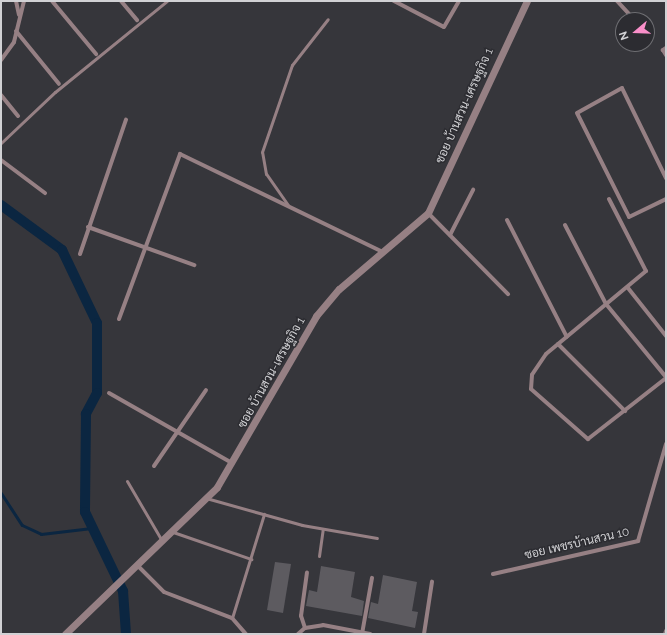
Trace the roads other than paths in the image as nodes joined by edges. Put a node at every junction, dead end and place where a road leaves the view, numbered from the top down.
1 (16, 1) edge
2 (24, 1) edge
3 (52, 1) edge
4 (121, 1) edge
5 (167, 1) edge
6 (394, 1) edge
7 (459, 1) edge
8 (527, 1) edge
9 (617, 1) edge
10 (627, 12) edge
11 (20, 18) junction
12 (328, 19) dead end
13 (137, 20) dead end
14 (16, 31) junction
15 (666, 48) edge
16 (96, 54) dead end
17 (666, 56) edge
18 (1, 60) edge
19 (59, 84) dead end
20 (1, 95) edge
21 (18, 116) dead end
22 (126, 120) dead end
23 (1, 144) edge
24 (1, 160) edge
25 (666, 178) edge
26 (473, 190) dead end
27 (45, 193) dead end
28 (609, 199) dead end
29 (666, 199) edge
30 (288, 205) junction
31 (428, 213) junction
32 (508, 220) dead end
33 (565, 225) dead end
34 (88, 227) junction
35 (450, 235) junction
36 (144, 248) junction
37 (381, 251) junction
38 (80, 254) dead end
39 (194, 265) dead end
40 (628, 288) junction
41 (508, 294) dead end
42 (606, 304) junction
43 (119, 319) dead end
44 (666, 336) edge
45 (567, 337) junction
46 (558, 344) junction
47 (666, 377) edge
48 (206, 390) dead end
49 (109, 393) dead end
50 (626, 411) junction
51 (179, 433) junction
52 (666, 444) edge
53 (233, 464) junction
54 (154, 466) dead end
55 (126, 480) dead end
56 (206, 498) junction
57 (264, 514) junction
58 (323, 529) junction
59 (173, 532) junction
60 (377, 538) dead end
61 (162, 542) junction
62 (319, 556) dead end
63 (251, 559) junction
64 (137, 565) junction
65 (307, 572) dead end
66 (493, 574) dead end
67 (372, 578) dead end
68 (432, 582) dead end
69 (232, 618) junction
70 (305, 628) junction
71 (362, 633) edge
72 (65, 634) edge
73 (246, 634) edge
74 (298, 634) edge
75 (370, 634) edge
76 (424, 634) edge

1 - 11 street
2 - 11 street
3 - 16 street
4 - 13 street
5 - 23 lane
6 - 7 street
8 - 31 street, ซอย บ้านสวน-เศรษฐกิจ 1
9 - 10 street
11 - 14 street
12 - 30 lane
14 - 18 street
14 - 19 street
15 - 17 street
20 - 21 street
22 - 34 street
24 - 27 street
25 - 29 street
26 - 35 street
28 - 40 street
30 - 36 street
30 - 37 street
31 - 35 street
31 - 37 street, ซอย บ้านสวน-เศรษฐกิจ 1
32 - 45 street
33 - 42 street
34 - 36 street
34 - 38 street
35 - 41 street
36 - 39 street
36 - 43 street
37 - 53 street, ซอย บ้านสวน-เศรษฐกิจ 1
40 - 42 street
40 - 44 street
42 - 45 street
42 - 47 street
45 - 46 street
46 - 50 street
46 - 50 street
47 - 50 street
48 - 51 street
49 - 51 street
51 - 53 street
51 - 54 street
52 - 66 street, ซอย เพชรบ้านสวน 10
53 - 56 street, ซอย บ้านสวน-เศรษฐกิจ 1
55 - 61 lane
56 - 57 lane
56 - 59 street, ซอย บ้านสวน-เศรษฐกิจ 1
57 - 58 lane
57 - 63 lane
58 - 60 lane
58 - 62 lane
59 - 61 street, ซอย บ้านสวน-เศรษฐกิจ 1
59 - 63 lane
61 - 64 street, ซอย บ้านสวน-เศรษฐกิจ 1
63 - 69 lane
64 - 69 street
64 - 72 street, ซอย บ้านสวน-เศรษฐกิจ 1
65 - 70 street
67 - 71 street
68 - 76 street
69 - 73 street
70 - 71 street
70 - 74 street
71 - 75 street

